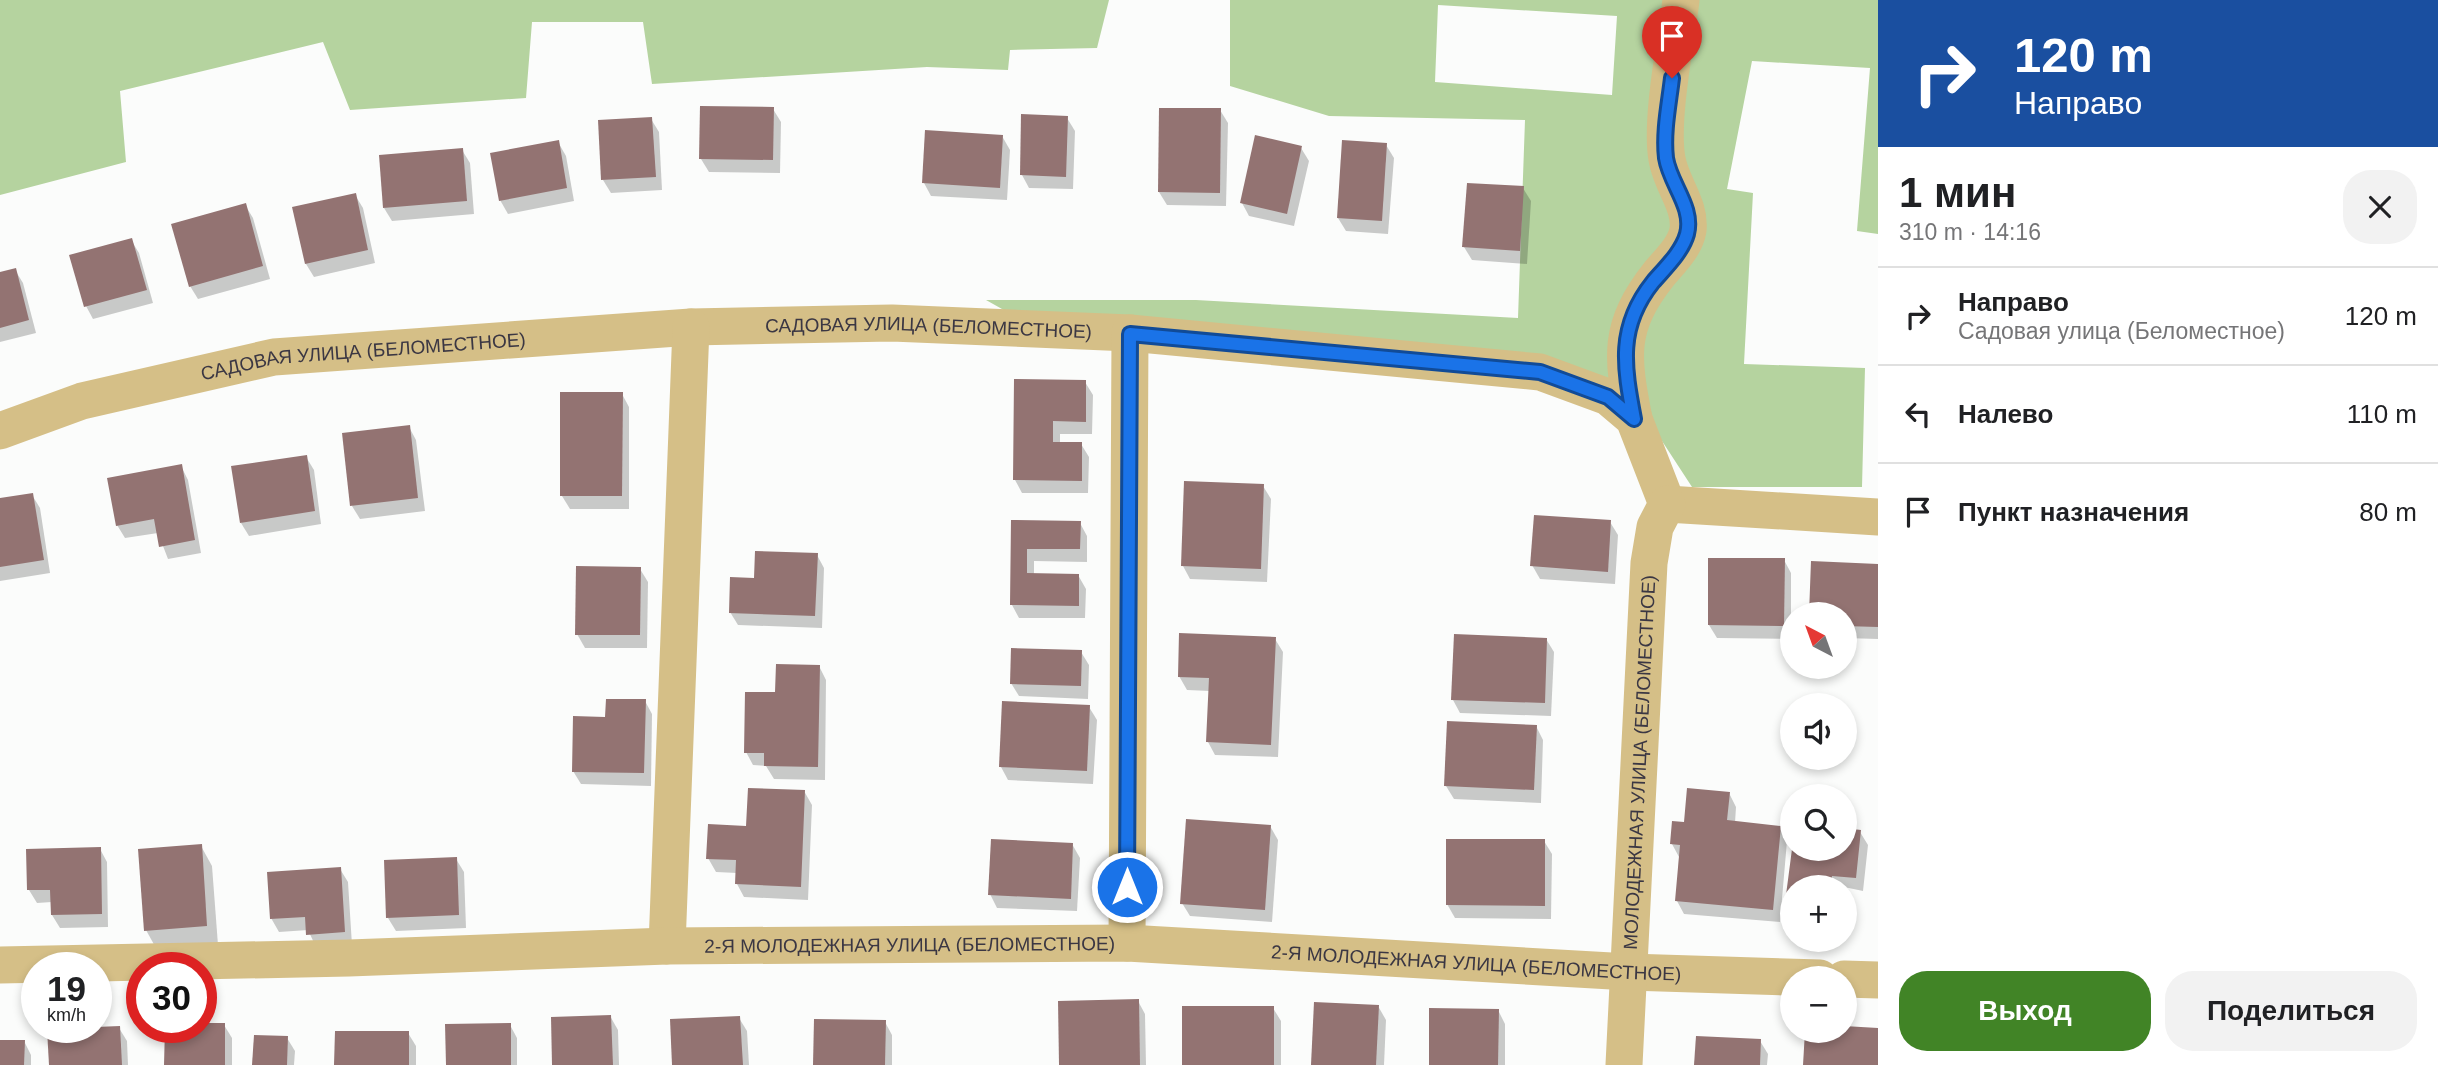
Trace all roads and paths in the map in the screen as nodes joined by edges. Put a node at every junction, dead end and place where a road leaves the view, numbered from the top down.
1 (1681, 0) edge
2 (691, 327) junction
3 (1130, 334) junction
4 (1634, 419) junction
5 (0, 431) edge
6 (1667, 504) junction
7 (1878, 517) edge
8 (1127, 943) junction
9 (667, 946) junction
10 (0, 965) edge
11 (1629, 972) junction
12 (1780, 977) edge
13 (1857, 979) edge
14 (1878, 980) edge
15 (1624, 1065) edge

1 - 4 street
2 - 3 street, САДОВАЯ УЛИЦА (БЕЛОМЕСТНОЕ)
2 - 5 street, САДОВАЯ УЛИЦА (БЕЛОМЕСТНОЕ)
2 - 9 street
3 - 4 street, САДОВАЯ УЛИЦА (БЕЛОМЕСТНОЕ)
3 - 8 street
4 - 6 street, САДОВАЯ УЛИЦА (БЕЛОМЕСТНОЕ)
6 - 7 street
6 - 11 street, МОЛОДЕЖНАЯ УЛИЦА (БЕЛОМЕСТНОЕ)
8 - 9 street, 2-Я МОЛОДЕЖНАЯ УЛИЦА (БЕЛОМЕСТНОЕ)
8 - 11 street, 2-Я МОЛОДЕЖНАЯ УЛИЦА (БЕЛОМЕСТНОЕ)
9 - 10 street, 2-Я МОЛОДЕЖНАЯ УЛИЦА (БЕЛОМЕСТНОЕ)
11 - 12 street, 2-Я МОЛОДЕЖНАЯ УЛИЦА (БЕЛОМЕСТНОЕ)
11 - 15 street, МОЛОДЕЖНАЯ УЛИЦА (БЕЛОМЕСТНОЕ)
13 - 14 street

